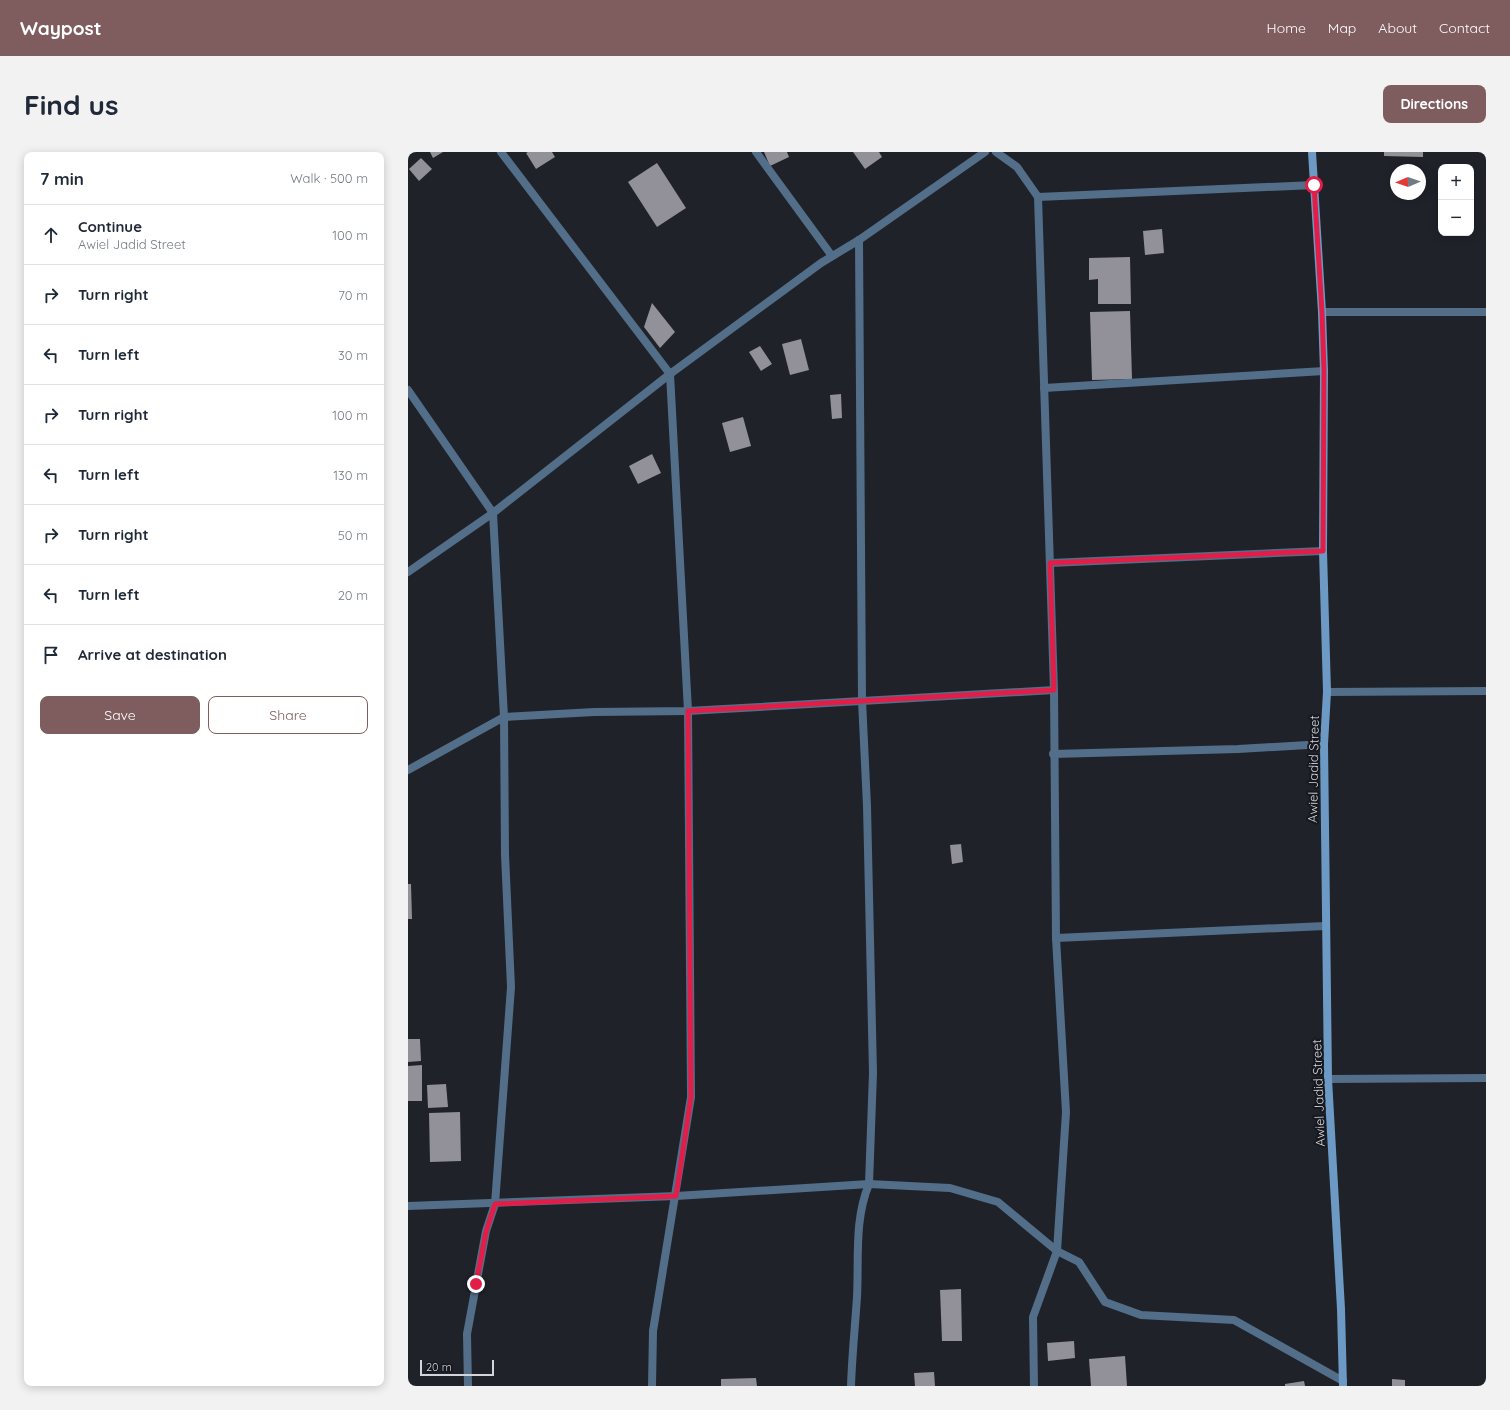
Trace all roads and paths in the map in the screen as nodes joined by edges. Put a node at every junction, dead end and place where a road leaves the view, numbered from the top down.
1 (501, 152) edge
2 (756, 152) edge
3 (985, 152) edge
4 (996, 152) edge
5 (1312, 152) edge
6 (1314, 185) junction
7 (1038, 197) junction
8 (860, 240) junction
9 (832, 256) junction
10 (1322, 312) junction
11 (1486, 312) edge
12 (1324, 371) junction
13 (670, 374) junction
14 (1044, 388) junction
15 (408, 390) edge
16 (493, 513) junction
17 (1323, 551) junction
18 (1050, 563) junction
19 (408, 572) edge
20 (1054, 690) junction
21 (1327, 692) junction
22 (1486, 692) edge
23 (862, 700) junction
24 (688, 711) junction
25 (504, 717) junction
26 (1324, 744) junction
27 (1053, 754) junction
28 (408, 770) edge
29 (1325, 926) junction
30 (1056, 938) junction
31 (1486, 1078) edge
32 (1328, 1079) junction
33 (869, 1184) junction
34 (676, 1196) junction
35 (495, 1204) junction
36 (408, 1206) edge
37 (1057, 1251) junction
38 (1343, 1383) edge
39 (468, 1386) edge
40 (652, 1386) edge
41 (851, 1386) edge
42 (1034, 1386) edge

1 - 13 street
2 - 9 street
3 - 8 street
4 - 7 street
5 - 6 street, Awiel Jadid Street
6 - 7 street
6 - 10 street, Awiel Jadid Street
7 - 14 street
8 - 9 street
8 - 23 street
9 - 13 street
10 - 11 street
10 - 12 street, Awiel Jadid Street
12 - 14 street
12 - 17 street, Awiel Jadid Street
13 - 16 street
13 - 24 street
14 - 18 street
15 - 16 street
16 - 19 street
16 - 25 street
17 - 18 street
17 - 21 street, Awiel Jadid Street
18 - 20 street
20 - 23 street
20 - 27 street
21 - 22 street
21 - 26 street, Awiel Jadid Street
23 - 24 street
23 - 33 street
24 - 25 street
24 - 34 street
25 - 28 street
25 - 35 street
26 - 27 street
26 - 29 street, Awiel Jadid Street
27 - 30 street
29 - 30 street
29 - 32 street, Awiel Jadid Street
30 - 37 street
31 - 32 street
32 - 38 street, Awiel Jadid Street
33 - 34 street
33 - 37 street
33 - 41 street
34 - 35 street
34 - 40 street
35 - 36 street
35 - 39 street
37 - 38 street
37 - 42 street

